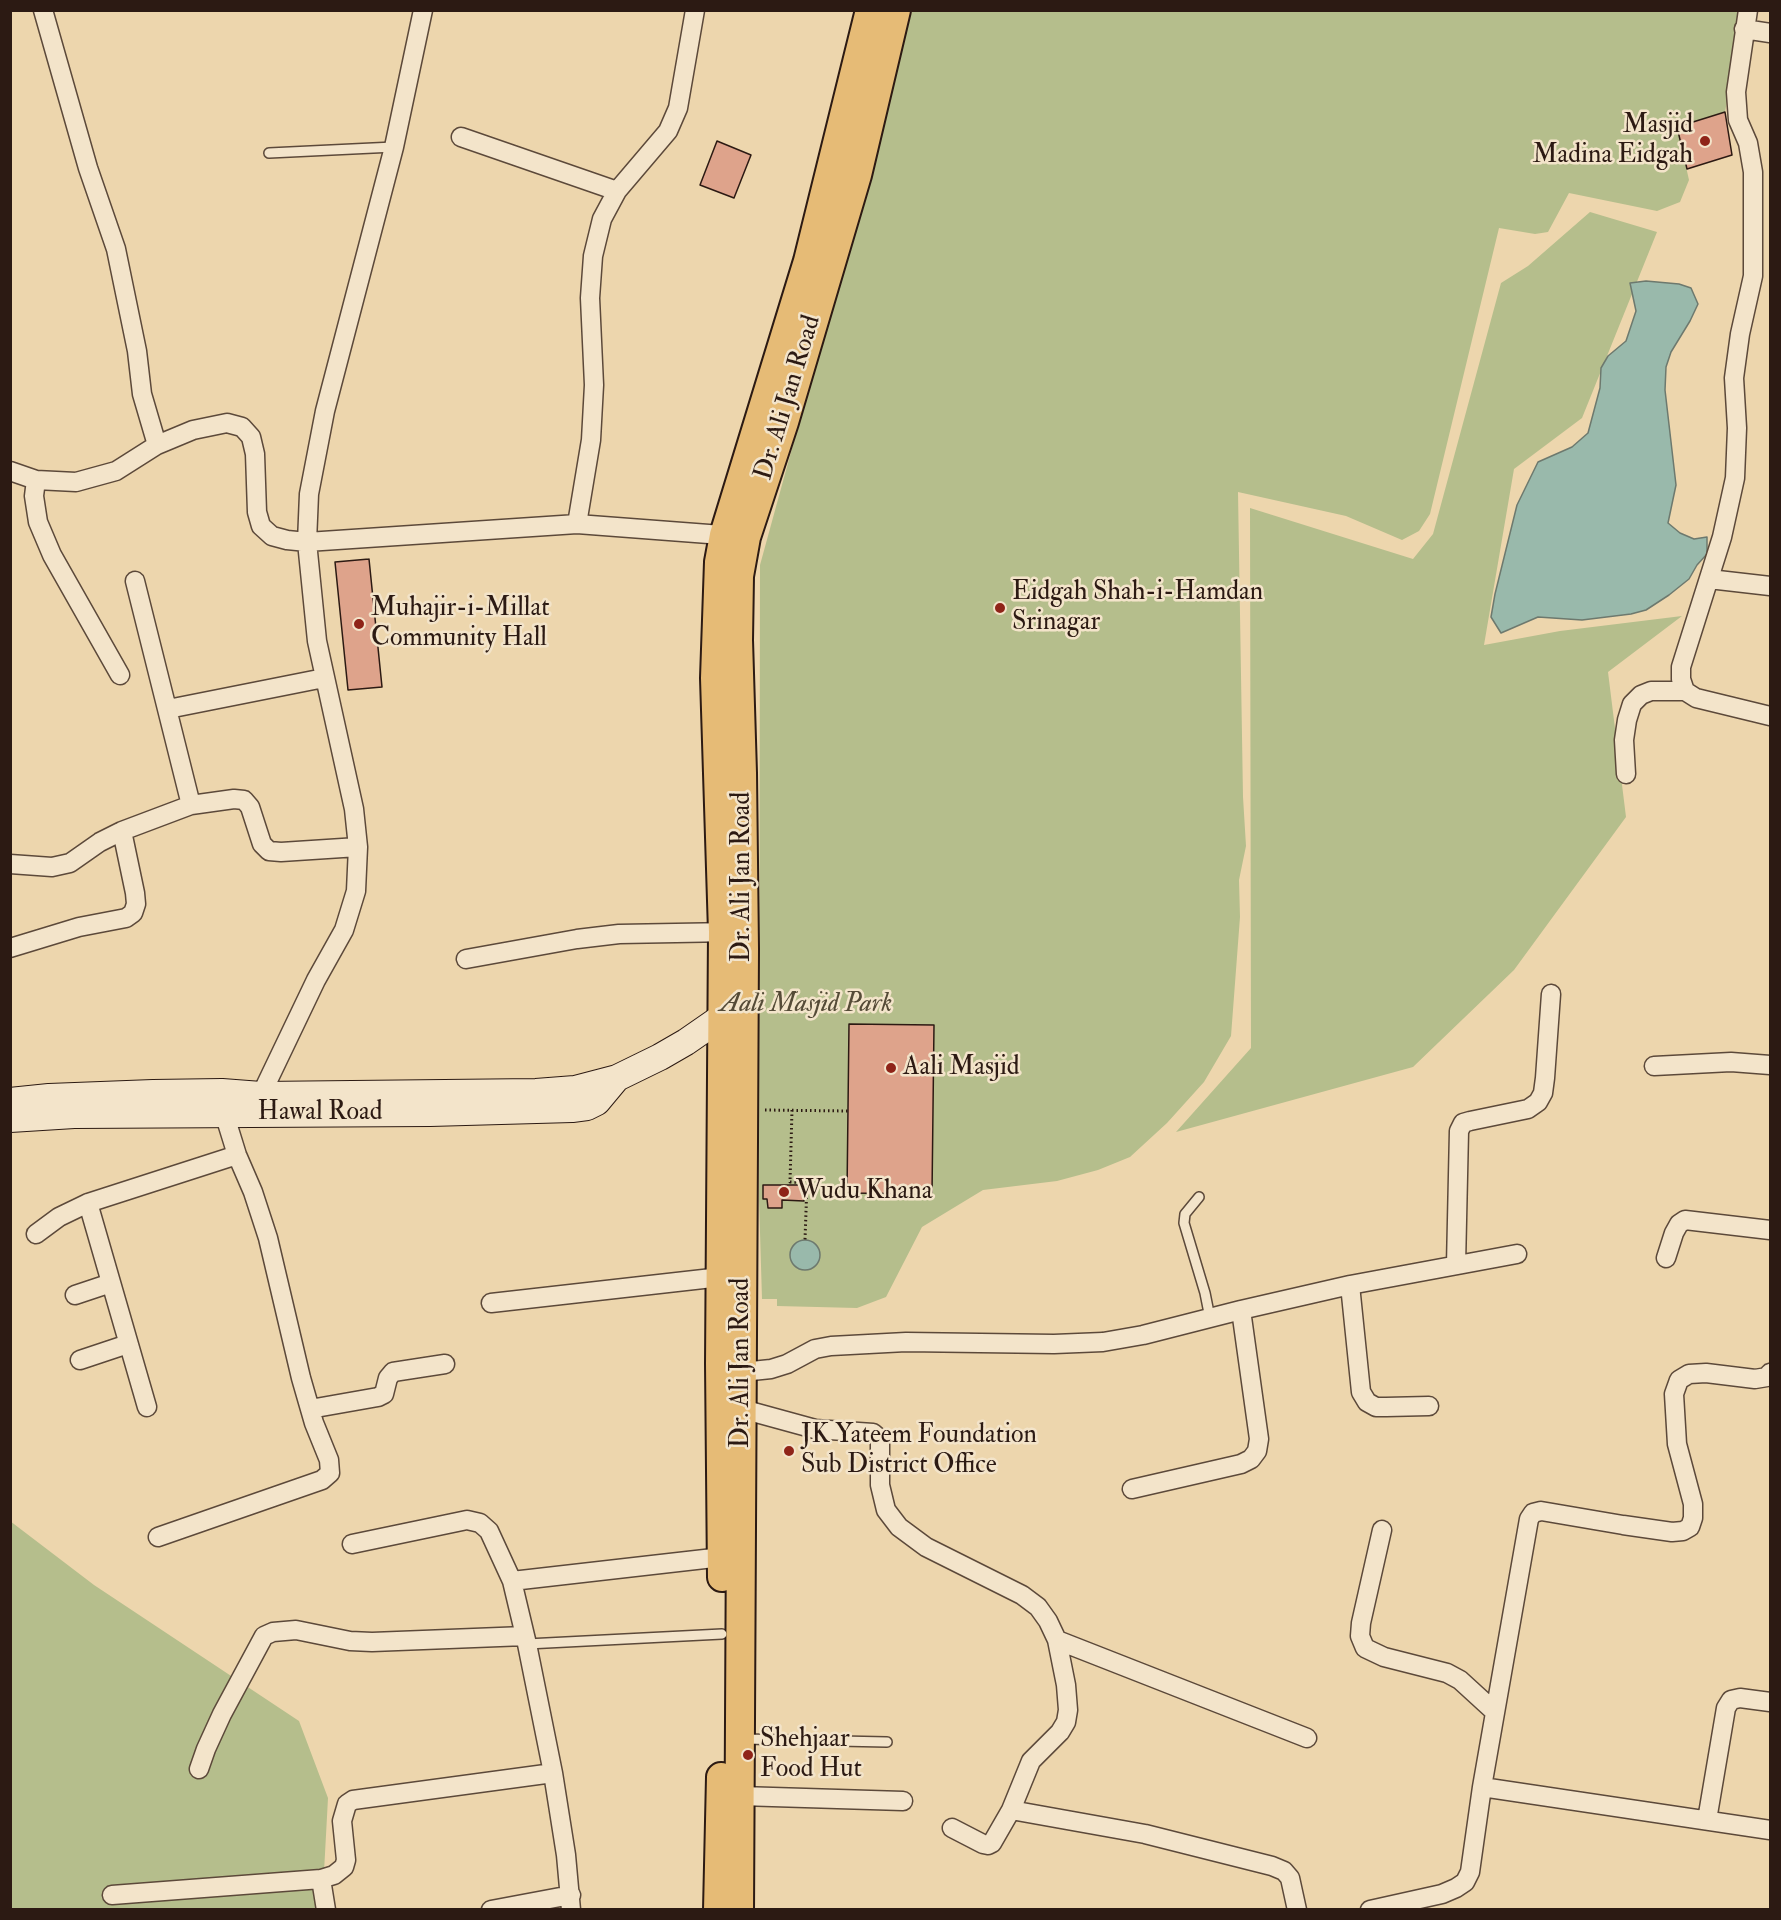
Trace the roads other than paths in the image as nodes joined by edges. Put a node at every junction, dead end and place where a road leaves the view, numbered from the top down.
1 (43, 10) edge
2 (423, 10) edge
3 (695, 10) edge
4 (870, 10) edge
5 (896, 10) edge
6 (1748, 10) edge
7 (1744, 29) junction
8 (1770, 33) edge
9 (461, 136) dead end
10 (394, 147) junction
11 (269, 153) dead end
12 (617, 191) junction
13 (1762, 277) edge
14 (157, 445) junction
15 (10, 471) edge
16 (36, 480) junction
17 (577, 524) junction
18 (735, 536) junction
19 (307, 542) junction
20 (1709, 579) junction
21 (135, 581) dead end
22 (1770, 586) edge
23 (120, 675) dead end
24 (324, 678) junction
25 (1685, 691) junction
26 (168, 709) junction
27 (1770, 716) edge
28 (1626, 774) dead end
29 (191, 805) junction
30 (122, 831) junction
31 (358, 847) junction
32 (10, 864) edge
33 (733, 932) junction
34 (10, 948) edge
35 (466, 959) dead end
36 (1551, 994) dead end
37 (733, 1009) junction
38 (1770, 1065) edge
39 (1654, 1066) dead end
40 (617, 1078) junction
41 (261, 1095) junction
42 (10, 1101) edge
43 (223, 1103) junction
44 (10, 1119) edge
45 (237, 1155) junction
46 (732, 1164) junction
47 (1198, 1197) dead end
48 (88, 1203) junction
49 (1770, 1230) edge
50 (36, 1234) dead end
51 (1517, 1254) dead end
52 (1666, 1258) dead end
53 (1456, 1265) junction
54 (721, 1277) junction
55 (111, 1283) junction
56 (1350, 1286) junction
57 (75, 1295) dead end
58 (491, 1303) dead end
59 (1241, 1310) junction
60 (1210, 1318) junction
61 (128, 1344) junction
62 (80, 1360) dead end
63 (445, 1364) dead end
64 (742, 1371) junction
65 (1770, 1372) edge
66 (1429, 1406) dead end
67 (147, 1407) dead end
68 (310, 1409) junction
69 (742, 1409) junction
70 (1132, 1489) dead end
71 (1382, 1530) dead end
72 (158, 1537) dead end
73 (352, 1544) dead end
74 (732, 1556) junction
75 (512, 1581) junction
76 (722, 1634) junction
77 (526, 1640) junction
78 (1058, 1640) junction
79 (1770, 1702) edge
80 (1495, 1712) junction
81 (1307, 1738) dead end
82 (741, 1739) junction
83 (887, 1743) dead end
84 (200, 1769) dead end
85 (553, 1773) junction
86 (1482, 1787) junction
87 (740, 1796) junction
88 (903, 1801) dead end
89 (1011, 1810) junction
90 (1707, 1820) junction
91 (952, 1828) dead end
92 (1770, 1830) edge
93 (321, 1879) junction
94 (112, 1895) dead end
95 (571, 1902) edge
96 (1389, 1907) edge
97 (326, 1910) edge
98 (491, 1910) edge
99 (718, 1910) edge
100 (740, 1910) edge
101 (1298, 1910) edge
102 (1370, 1910) edge

1 - 14 street
2 - 10 street
3 - 12 street
4 - 18 main road, Dr. Ali Jan Road
5 - 18 main road, Dr. Ali Jan Road
6 - 7 street
7 - 8 street
7 - 13 street
9 - 12 street
10 - 11 lane
10 - 19 street
12 - 17 street
13 - 20 street
14 - 16 street
14 - 19 street
15 - 16 street
16 - 23 street
17 - 18 street
17 - 19 street
18 - 33 main road, Dr. Ali Jan Road
19 - 24 street
20 - 22 street
20 - 25 street
21 - 26 street
24 - 26 street
24 - 31 street
25 - 27 street
25 - 28 street
26 - 29 street
29 - 30 street
29 - 31 street
30 - 32 street
30 - 34 street
31 - 41 street
33 - 35 street
33 - 37 main road, Dr. Ali Jan Road
36 - 53 street
37 - 40 main road, Hawal Road
37 - 46 main road, Dr. Ali Jan Road
37 - 46 main road, Dr. Ali Jan Road
38 - 39 street
40 - 41 main road, Hawal Road
40 - 43 main road, Hawal Road
41 - 43 main road, Hawal Road
42 - 43 main road, Hawal Road
43 - 44 main road, Hawal Road
43 - 45 street
45 - 48 street
45 - 68 street
46 - 54 main road, Dr. Ali Jan Road
46 - 64 main road, Dr. Ali Jan Road
47 - 60 lane
48 - 50 street
48 - 55 street
49 - 52 street
51 - 53 street
53 - 56 street
54 - 58 street
54 - 74 main road, Dr. Ali Jan Road
55 - 57 street
55 - 61 street
56 - 59 street
56 - 66 street
59 - 60 street
59 - 70 street
60 - 64 street
61 - 62 street
61 - 67 street
63 - 68 street
64 - 69 main road, Dr. Ali Jan Road
65 - 80 street
68 - 72 street
69 - 74 main road, Dr. Ali Jan Road
69 - 78 street
71 - 80 street
73 - 75 street
74 - 75 street
74 - 76 main road, Dr. Ali Jan Road
74 - 82 main road, Dr. Ali Jan Road
75 - 77 street
76 - 77 lane
76 - 99 main road, Dr. Ali Jan Road
77 - 84 street
77 - 85 street
78 - 81 street
78 - 89 street
79 - 90 street
80 - 86 street
82 - 83 lane
82 - 87 main road, Dr. Ali Jan Road
85 - 93 street
85 - 95 street
86 - 90 street
86 - 96 street
87 - 88 street
87 - 100 main road, Dr. Ali Jan Road
89 - 91 street
89 - 101 street
90 - 92 street
93 - 94 street
93 - 97 street
95 - 98 street
96 - 102 street

